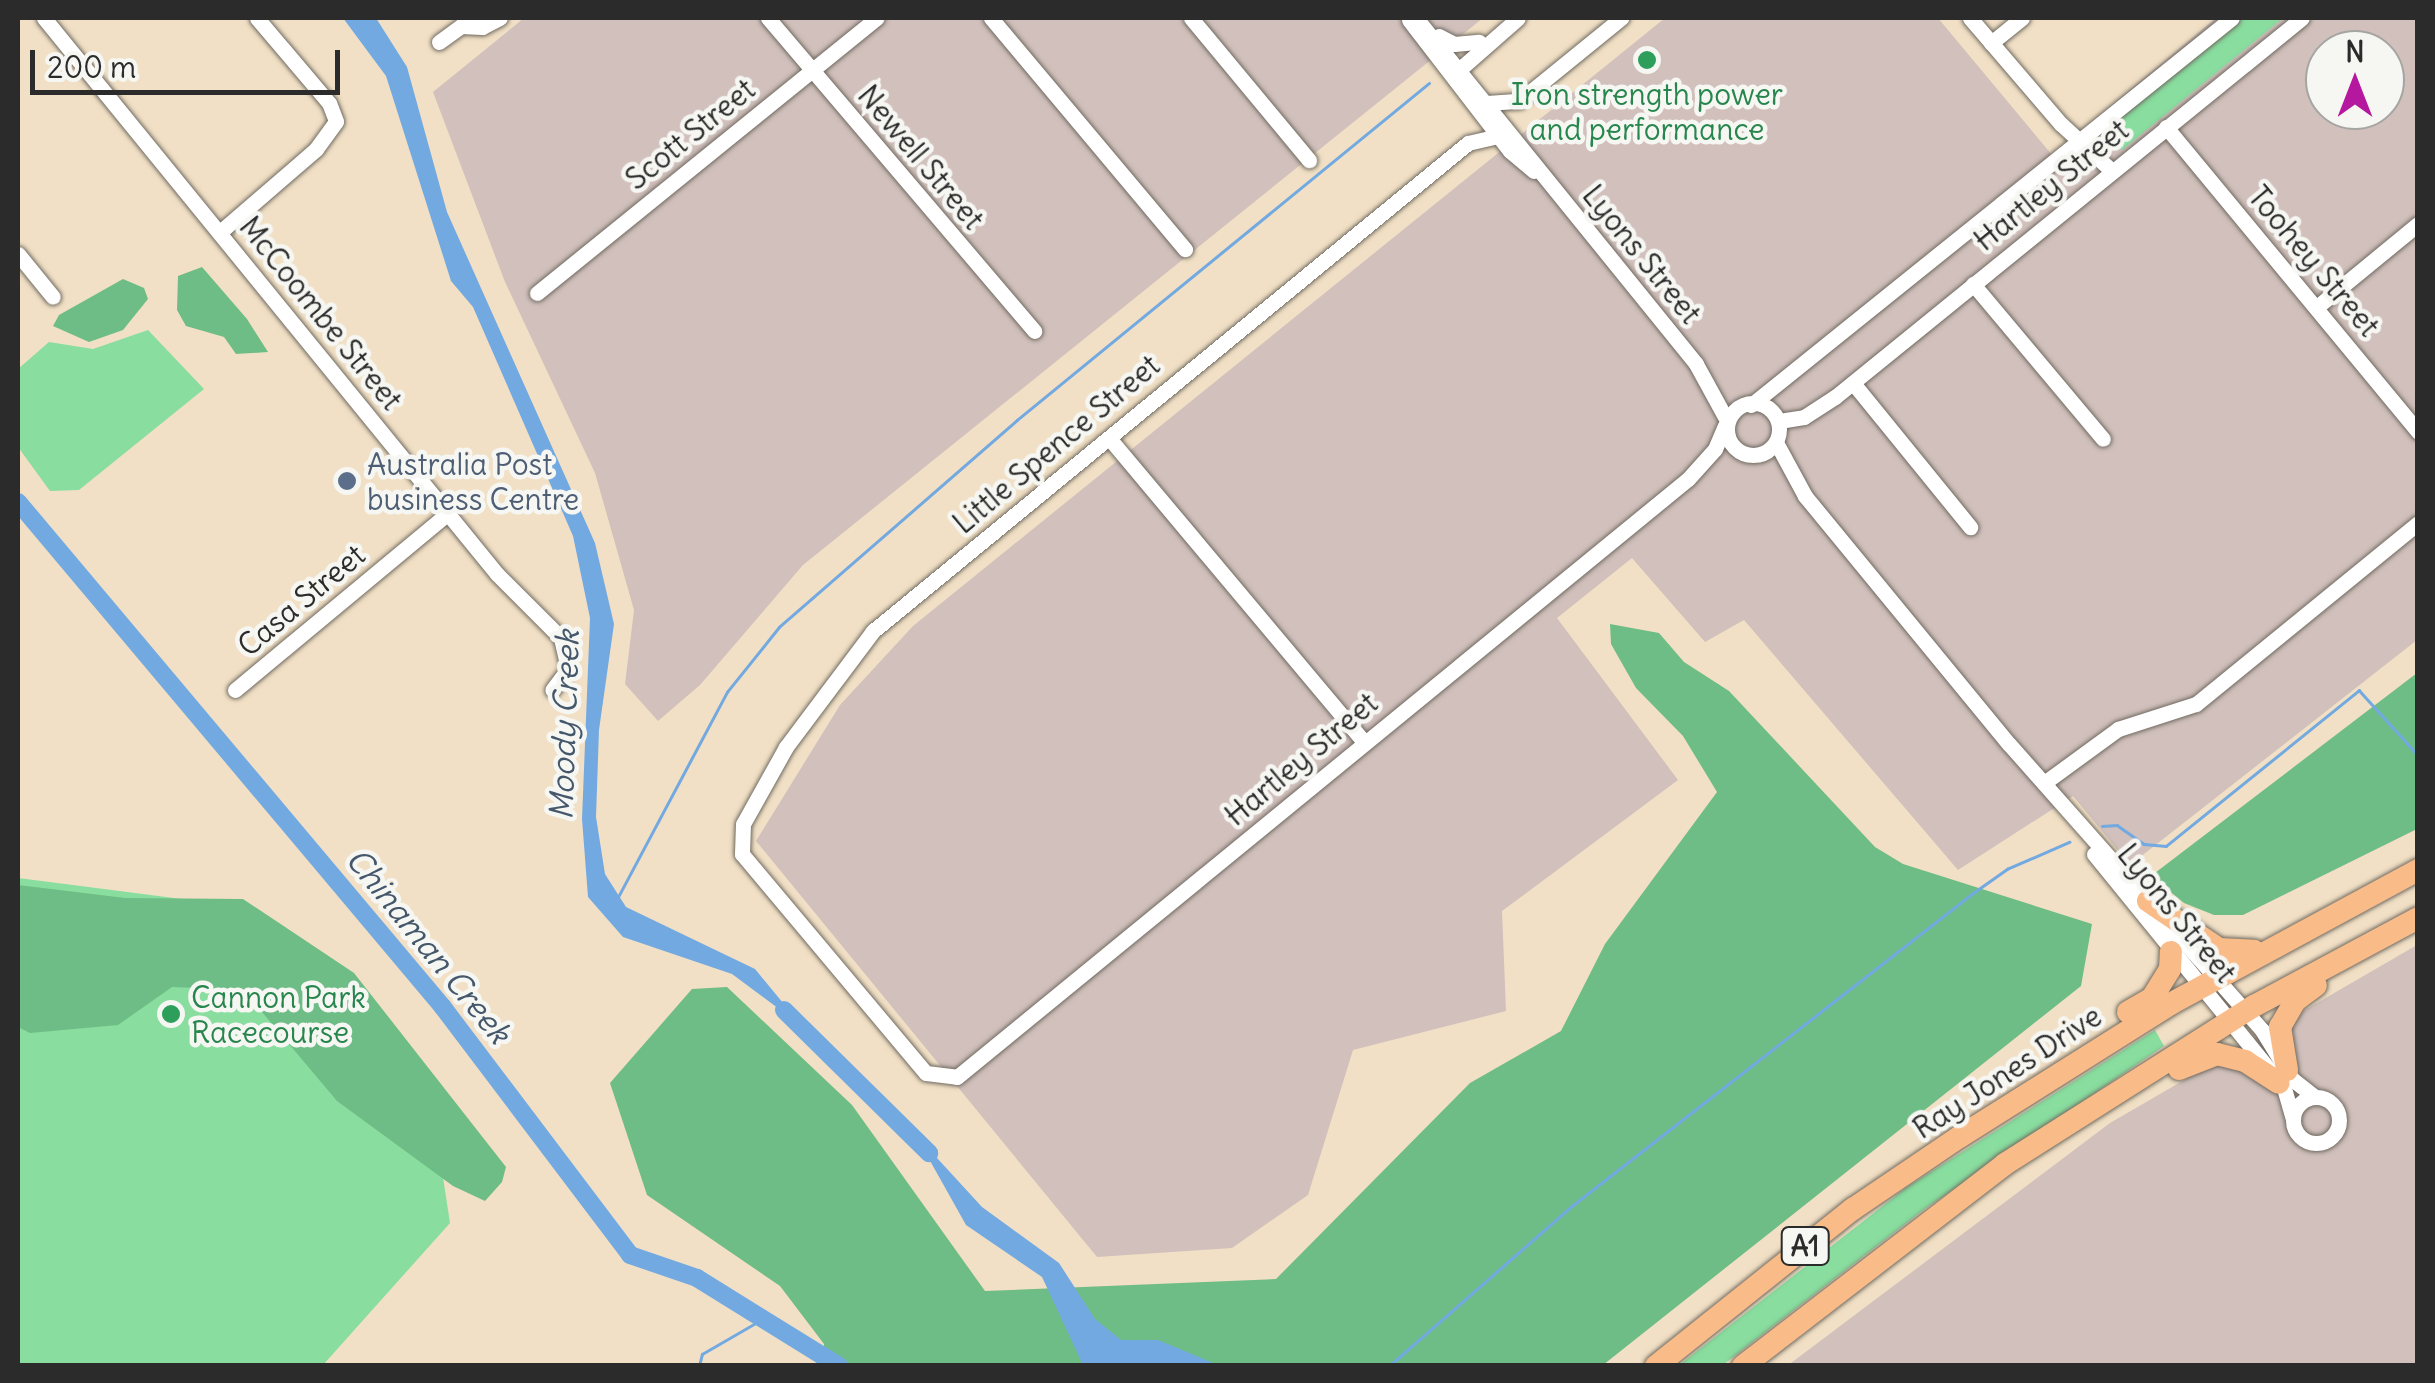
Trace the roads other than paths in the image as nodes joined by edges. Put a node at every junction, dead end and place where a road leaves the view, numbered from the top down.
1 (44, 18) edge
2 (257, 18) edge
3 (500, 18) edge
4 (768, 18) edge
5 (877, 18) edge
6 (991, 18) edge
7 (1191, 18) edge
8 (1407, 18) edge
9 (1416, 18) edge
10 (1518, 18) edge
11 (1621, 18) edge
12 (1970, 18) edge
13 (2022, 18) edge
14 (2232, 18) edge
15 (2302, 18) edge
16 (1504, 26) edge
17 (439, 42) dead end
18 (1478, 42) junction
19 (1991, 43) junction
20 (1452, 70) junction
21 (812, 71) junction
22 (1518, 101) junction
23 (1481, 103) junction
24 (2166, 127) junction
25 (1503, 133) junction
26 (2079, 140) junction
27 (1468, 143) junction
28 (1309, 160) dead end
29 (2112, 171) junction
30 (2418, 224) edge
31 (220, 232) junction
32 (1185, 249) dead end
33 (18, 254) edge
34 (1973, 284) junction
35 (537, 293) dead end
36 (53, 298) dead end
37 (2318, 306) junction
38 (1034, 332) dead end
39 (1806, 363) junction
40 (1696, 364) junction
41 (1853, 383) junction
42 (1747, 405) junction
43 (1725, 422) junction
44 (1778, 430) junction
45 (2418, 432) edge
46 (1109, 438) junction
47 (2103, 439) dead end
48 (1749, 451) junction
49 (1688, 478) junction
50 (1806, 496) junction
51 (448, 513) junction
52 (2418, 523) edge
53 (1970, 528) dead end
54 (235, 690) dead end
55 (552, 690) dead end
56 (1364, 742) junction
57 (2009, 744) junction
58 (2044, 783) junction
59 (2418, 870) edge
60 (2148, 901) junction
61 (2418, 921) edge
62 (2272, 946) junction
63 (2171, 952) junction
64 (2207, 983) junction
65 (2237, 1016) junction
66 (2283, 1076) junction
67 (947, 1078) joint
68 (2315, 1097) junction
69 (2293, 1120) junction
70 (1961, 1136) junction
71 (2005, 1164) junction
72 (1656, 1366) edge
73 (1743, 1366) edge

1 - 31 street, McCoombe Street
2 - 31 street
3 - 17 street
4 - 21 street, Newell Street
5 - 21 street, Scott Street
6 - 32 street
7 - 28 street
8 - 20 street, Lyons Street
9 - 18 street
9 - 20 street, Lyons Street
10 - 16 street
11 - 22 street
12 - 19 street
13 - 19 street
14 - 26 street, Hartley Street
15 - 24 street, Hartley Street
16 - 18 street
16 - 20 street
16 - 23 street, Little Spence Street
18 - 20 street
19 - 26 street
20 - 23 street, Lyons Street
20 - 23 street, Lyons Street
21 - 35 street, Scott Street
21 - 38 street, Newell Street
22 - 23 street
22 - 25 street
23 - 25 street, Lyons Street
23 - 27 street, Little Spence Street
24 - 29 street, Hartley Street
24 - 37 street, Toohey Street
25 - 27 street, Little Spence Street
25 - 40 street, Lyons Street
26 - 29 street
26 - 39 street, Hartley Street
27 - 46 street, Little Spence Street
29 - 34 street, Hartley Street
30 - 37 street
31 - 51 street, McCoombe Street
33 - 36 street
34 - 41 street, Hartley Street
34 - 47 street
37 - 45 street, Toohey Street
39 - 42 street, Hartley Street
39 - 44 street, Hartley Street
40 - 42 street, Lyons Street
40 - 43 street, Lyons Street
41 - 44 street, Hartley Street
41 - 53 street
42 - 43 street, Hartley Street
42 - 44 street, Lyons Street
43 - 48 street, Lyons Street
43 - 49 street, Hartley Street
44 - 48 street, Hartley Street
44 - 50 street, Lyons Street
46 - 56 street
46 - 67 street, Little Spence Street
48 - 49 street, Hartley Street
48 - 50 street, Lyons Street
49 - 56 street, Hartley Street
50 - 57 street, Lyons Street
51 - 54 street, Casa Street
51 - 55 street, McCoombe Street
52 - 58 street
56 - 67 street, Hartley Street
57 - 58 street, Lyons Street
57 - 63 street, Lyons Street
58 - 60 street, Lyons Street
59 - 62 highway, Ray Jones Drive / A1
60 - 62 highway
60 - 64 street, Lyons Street
61 - 65 highway, A1
61 - 66 highway
62 - 64 highway, Ray Jones Drive / A1
63 - 64 street, Lyons Street
63 - 70 highway
64 - 65 street, Lyons Street
64 - 70 highway, Ray Jones Drive / A1
65 - 66 street, Lyons Street
65 - 71 highway, A1
66 - 68 street, Lyons Street
66 - 69 street, Lyons Street
66 - 71 highway
68 - 69 street
68 - 69 street
70 - 72 highway, Ray Jones Drive / A1
71 - 73 highway, A1

